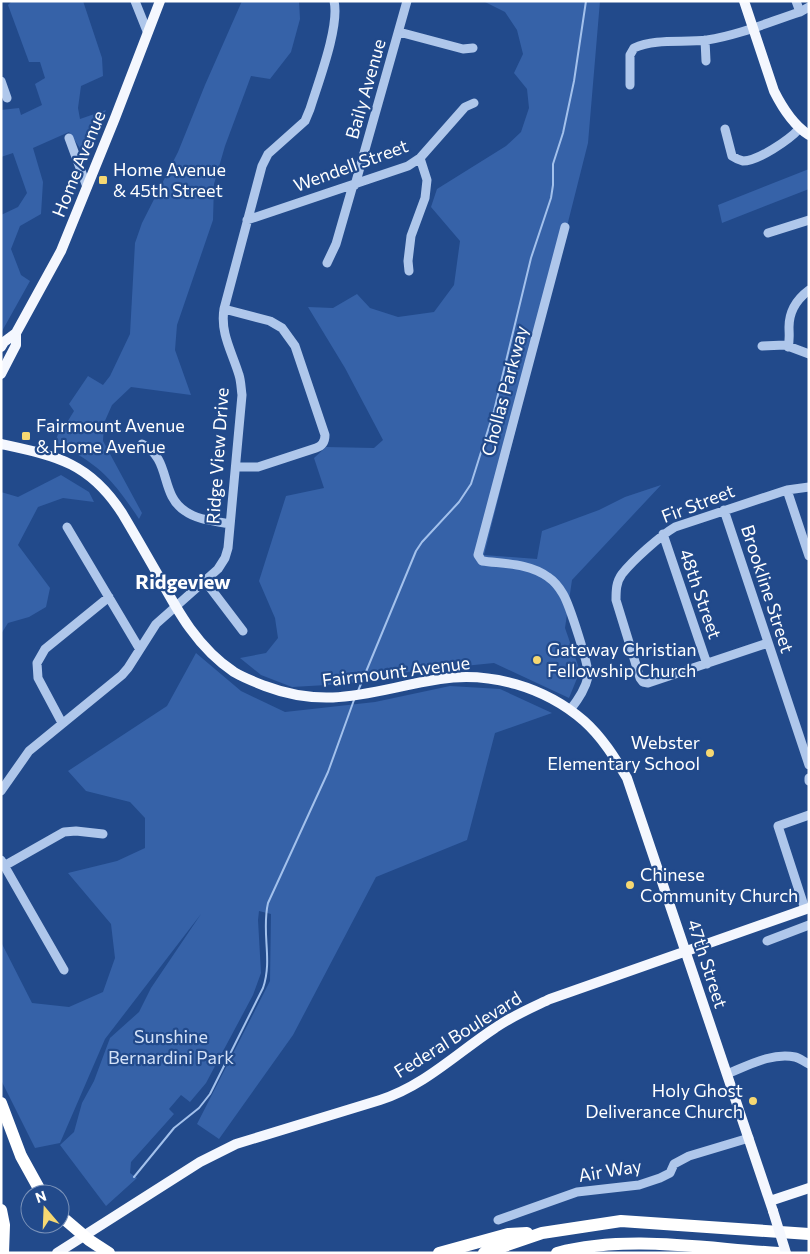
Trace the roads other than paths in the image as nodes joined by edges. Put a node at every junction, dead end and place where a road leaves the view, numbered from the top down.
1 (136, 1) edge
2 (160, 1) edge
3 (407, 1) edge
4 (744, 1) edge
5 (796, 1) edge
6 (336, 2) edge
7 (809, 7) edge
8 (800, 12) junction
9 (752, 28) junction
10 (148, 31) junction
11 (399, 32) junction
12 (705, 40) junction
13 (472, 48) dead end
14 (706, 61) dead end
15 (1, 81) edge
16 (630, 85) dead end
17 (7, 98) dead end
18 (474, 103) dead end
19 (799, 128) junction
20 (725, 129) dead end
21 (809, 134) edge
22 (69, 138) dead end
23 (420, 158) junction
24 (354, 185) junction
25 (87, 188) junction
26 (247, 220) junction
27 (809, 220) edge
28 (565, 227) dead end
29 (768, 233) dead end
30 (327, 263) dead end
31 (409, 272) dead end
32 (809, 290) edge
33 (224, 309) junction
34 (16, 334) junction
35 (762, 346) dead end
36 (1, 347) edge
37 (788, 347) junction
38 (809, 354) edge
39 (1, 374) edge
40 (1, 444) edge
41 (142, 444) dead end
42 (236, 468) junction
43 (809, 487) edge
44 (787, 490) junction
45 (724, 510) junction
46 (230, 524) junction
47 (67, 527) dead end
48 (663, 534) junction
49 (809, 556) edge
50 (205, 581) junction
51 (109, 597) junction
52 (175, 607) junction
53 (243, 631) dead end
54 (768, 643) junction
55 (139, 648) junction
56 (706, 664) junction
57 (570, 710) junction
58 (62, 723) junction
59 (809, 764) edge
60 (1, 791) edge
61 (809, 815) edge
62 (103, 834) dead end
63 (3, 863) edge
64 (807, 908) edge
65 (809, 924) edge
66 (767, 941) dead end
67 (685, 950) junction
68 (64, 970) dead end
69 (809, 1064) edge
70 (726, 1074) junction
71 (1, 1102) edge
72 (749, 1138) junction
73 (36, 1184) edge
74 (809, 1188) edge
75 (772, 1206) junction
76 (1, 1210) edge
77 (498, 1220) dead end
78 (70, 1224) edge
79 (542, 1233) junction
80 (809, 1234) edge
81 (1, 1249) edge
82 (2, 1253) edge
83 (57, 1253) edge
84 (108, 1253) edge
85 (439, 1253) edge
86 (484, 1253) edge
87 (557, 1253) edge
88 (779, 1253) edge
89 (786, 1253) edge

1 - 10 street
2 - 10 main road, Home Avenue
3 - 11 street, Baily Avenue
4 - 9 main road
5 - 8 street
6 - 26 street, Ridge View Drive
7 - 8 street
8 - 9 street
9 - 12 street
9 - 19 main road
10 - 25 main road, Home Avenue
11 - 13 street
11 - 24 street, Baily Avenue
12 - 14 street
12 - 16 street
15 - 17 street
18 - 23 street, Wendell Street
19 - 20 street
19 - 21 main road
22 - 25 street
23 - 24 street, Wendell Street
23 - 31 street
24 - 26 street, Wendell Street
24 - 30 street, Baily Avenue
25 - 34 main road, Home Avenue
26 - 33 street, Ridge View Drive
27 - 29 street
28 - 57 street, Chollas Parkway
32 - 37 street
33 - 42 street, Ridge View Drive
33 - 42 street
34 - 36 main road, Home Avenue
34 - 39 main road, Home Avenue
35 - 37 street
37 - 38 street
40 - 52 main road, Fairmount Avenue
41 - 46 street
42 - 46 street, Ridge View Drive
43 - 44 street, Fir Street
44 - 45 street, Fir Street
44 - 49 street
45 - 48 street, Fir Street
45 - 54 street, Brookline Street
46 - 50 street, Ridge View Drive
47 - 51 street
48 - 56 street, 48th Street
48 - 56 street, Fir Street
50 - 52 street, Ridge View Drive
50 - 53 street
51 - 55 street
51 - 58 street
52 - 55 street, Ridge View Drive
52 - 57 main road, Fairmount Avenue
54 - 56 street
54 - 59 street, Brookline Street
55 - 58 street, Ridge View Drive
57 - 67 main road, 47th Street
58 - 60 street, Ridge View Drive
61 - 64 street
62 - 63 street
63 - 68 street
64 - 67 main road, Federal Boulevard
65 - 66 street
67 - 70 main road, 47th Street
67 - 83 main road, Federal Boulevard
69 - 70 street
70 - 72 main road, 47th Street
71 - 73 highway
72 - 75 main road, 47th Street
72 - 77 street, Air Way
74 - 75 main road
75 - 89 main road, 47th Street, bridge
76 - 82 highway
78 - 84 highway, bridge
79 - 80 highway
79 - 85 highway
79 - 86 highway
81 - 82 highway
87 - 88 highway

